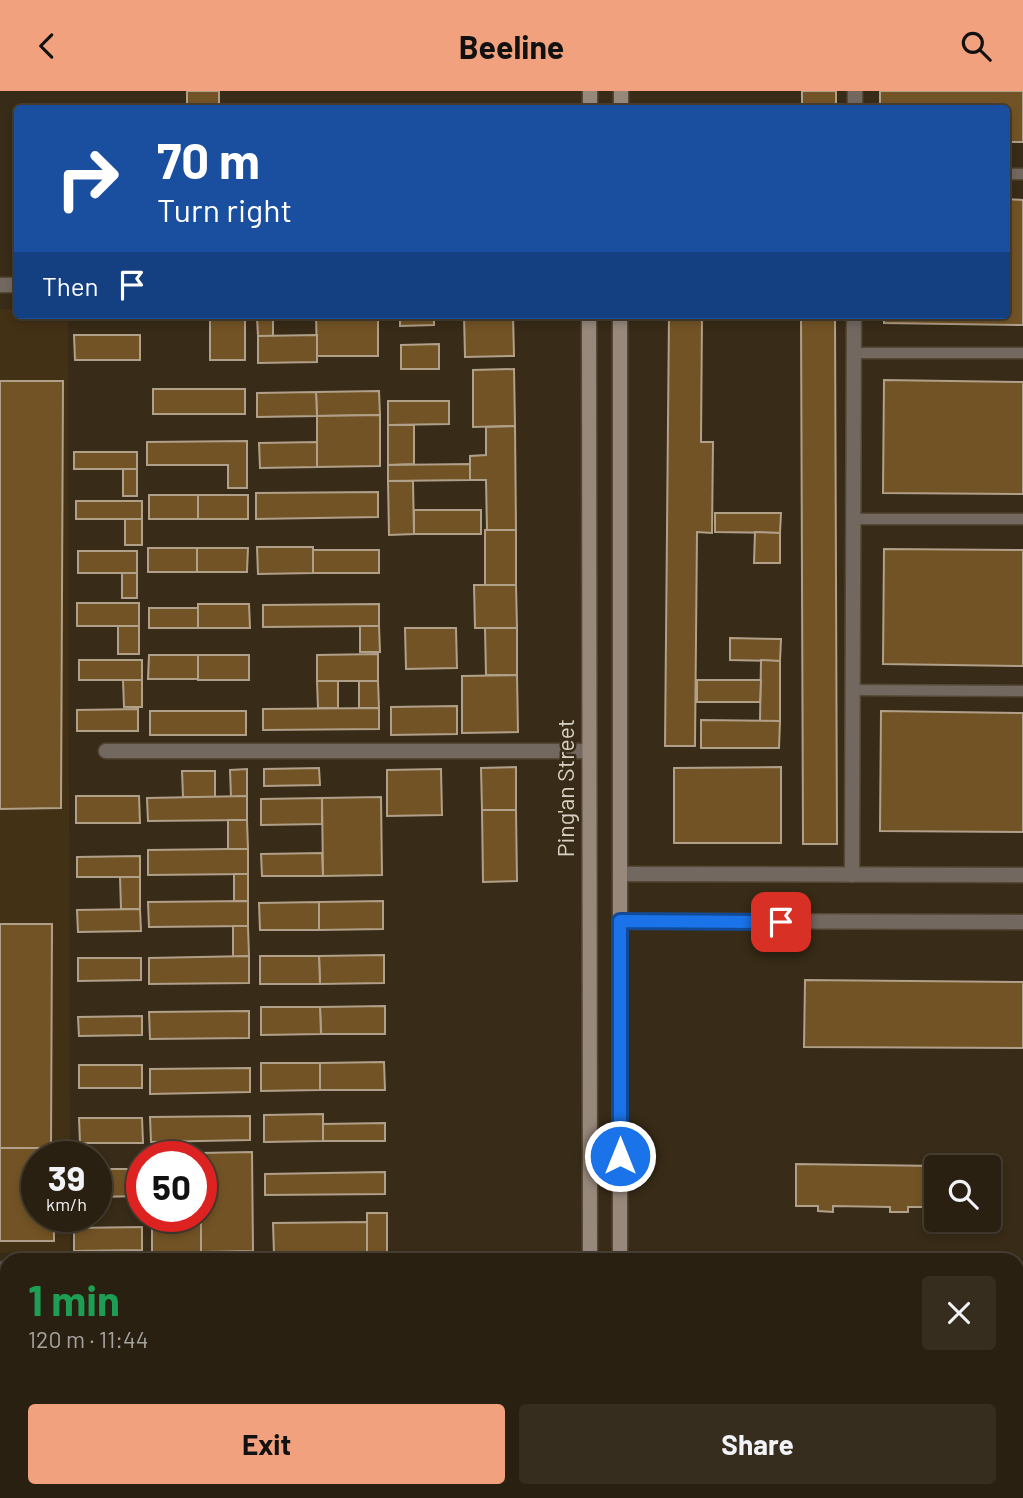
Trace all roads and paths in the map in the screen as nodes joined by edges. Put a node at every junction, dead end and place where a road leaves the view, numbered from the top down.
1 (589, 319) edge
2 (620, 319) edge
3 (854, 319) edge
4 (854, 353) junction
5 (1023, 353) edge
6 (853, 519) junction
7 (1023, 519) edge
8 (852, 690) junction
9 (1023, 691) edge
10 (106, 751) dead end
11 (589, 751) junction
12 (620, 874) junction
13 (852, 874) junction
14 (1023, 875) edge
15 (620, 921) junction
16 (1023, 922) edge
17 (590, 1253) edge
18 (620, 1253) edge

1 - 11 main road, Ping'an Street
2 - 12 main road
3 - 4 street
4 - 5 lane
4 - 6 street
6 - 7 lane
6 - 8 street
8 - 9 lane
8 - 13 street
10 - 11 street
11 - 17 main road, Ping'an Street
12 - 13 street
12 - 15 main road
13 - 14 street
15 - 16 street
15 - 18 main road

